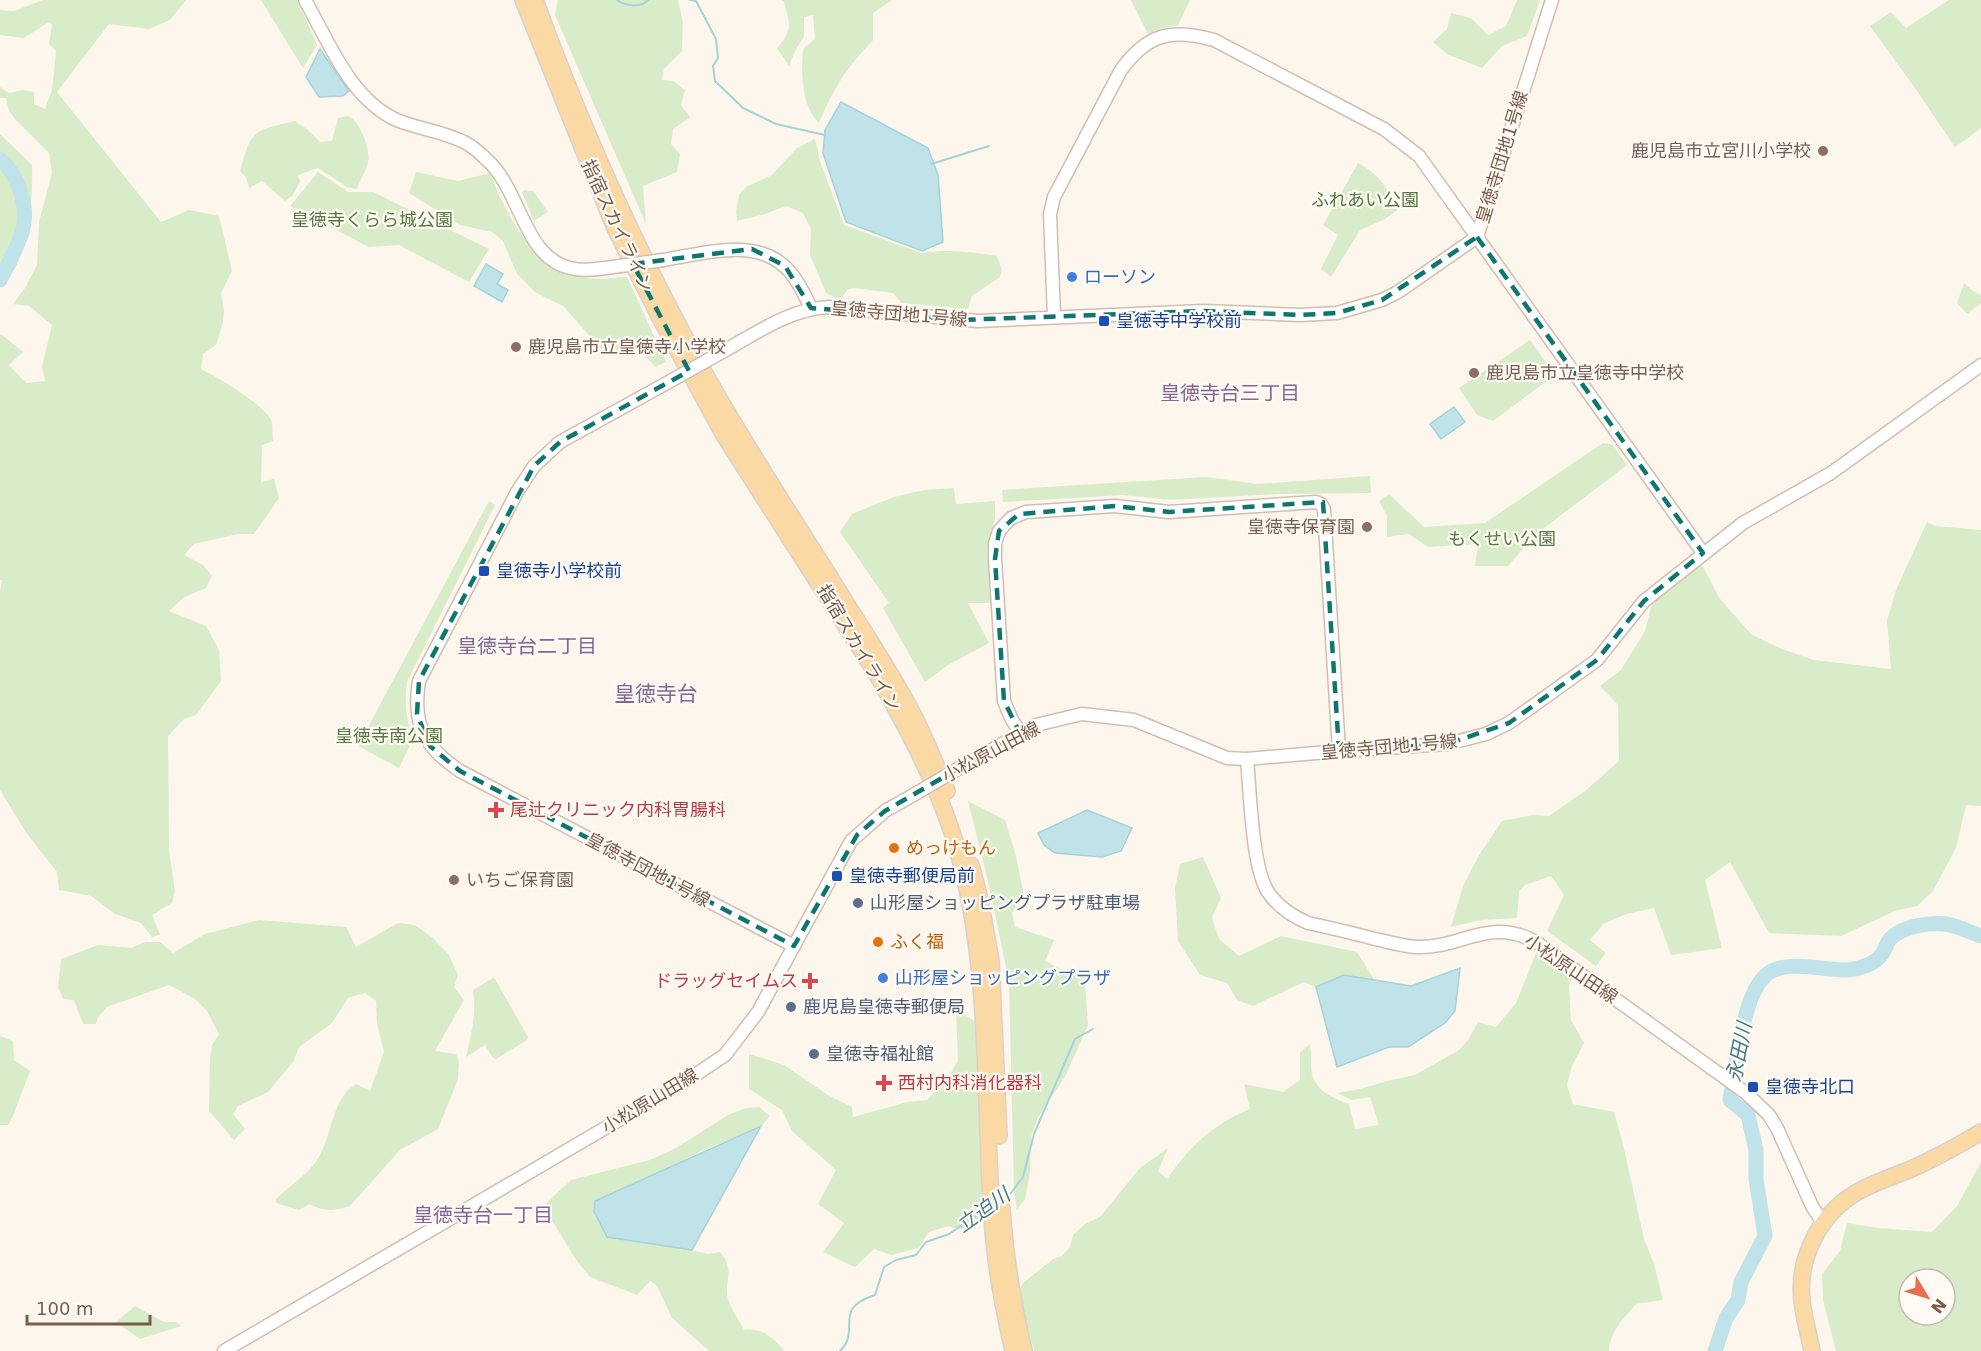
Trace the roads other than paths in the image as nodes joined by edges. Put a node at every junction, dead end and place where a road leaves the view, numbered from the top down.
1 (305, 0) edge
2 (523, 0) edge
3 (535, 0) edge
4 (1552, 0) edge
5 (539, 27) junction
6 (1477, 237) junction
7 (811, 308) junction
8 (1054, 316) junction
9 (1981, 365) edge
10 (1703, 554) junction
11 (1020, 733) junction
12 (1339, 751) junction
13 (1247, 759) junction
14 (794, 946) junction
15 (1981, 1132) edge
16 (1822, 1223) junction
17 (1011, 1317) junction
18 (224, 1351) edge
19 (1013, 1351) edge
20 (1024, 1351) edge
21 (1812, 1351) edge

1 - 7 street, bridge
2 - 5 main road, 指宿スカイライン
3 - 5 main road, 指宿スカイライン
4 - 6 street, 皇徳寺団地1号線
5 - 17 main road, 指宿スカイライン
6 - 8 street, 皇徳寺団地1号線
6 - 8 street
6 - 10 street
7 - 8 street, 皇徳寺団地1号線
7 - 14 street, 皇徳寺団地1号線, bridge
9 - 10 street, 皇徳寺団地1号線
10 - 12 street, 皇徳寺団地1号線
11 - 12 street
11 - 13 street, 小松原山田線
11 - 14 street, 小松原山田線, bridge
12 - 13 street, 皇徳寺団地1号線
13 - 16 street, 小松原山田線
14 - 18 street, 小松原山田線
15 - 16 main road
16 - 21 main road
17 - 19 main road, 指宿スカイライン
17 - 20 main road, 指宿スカイライン

